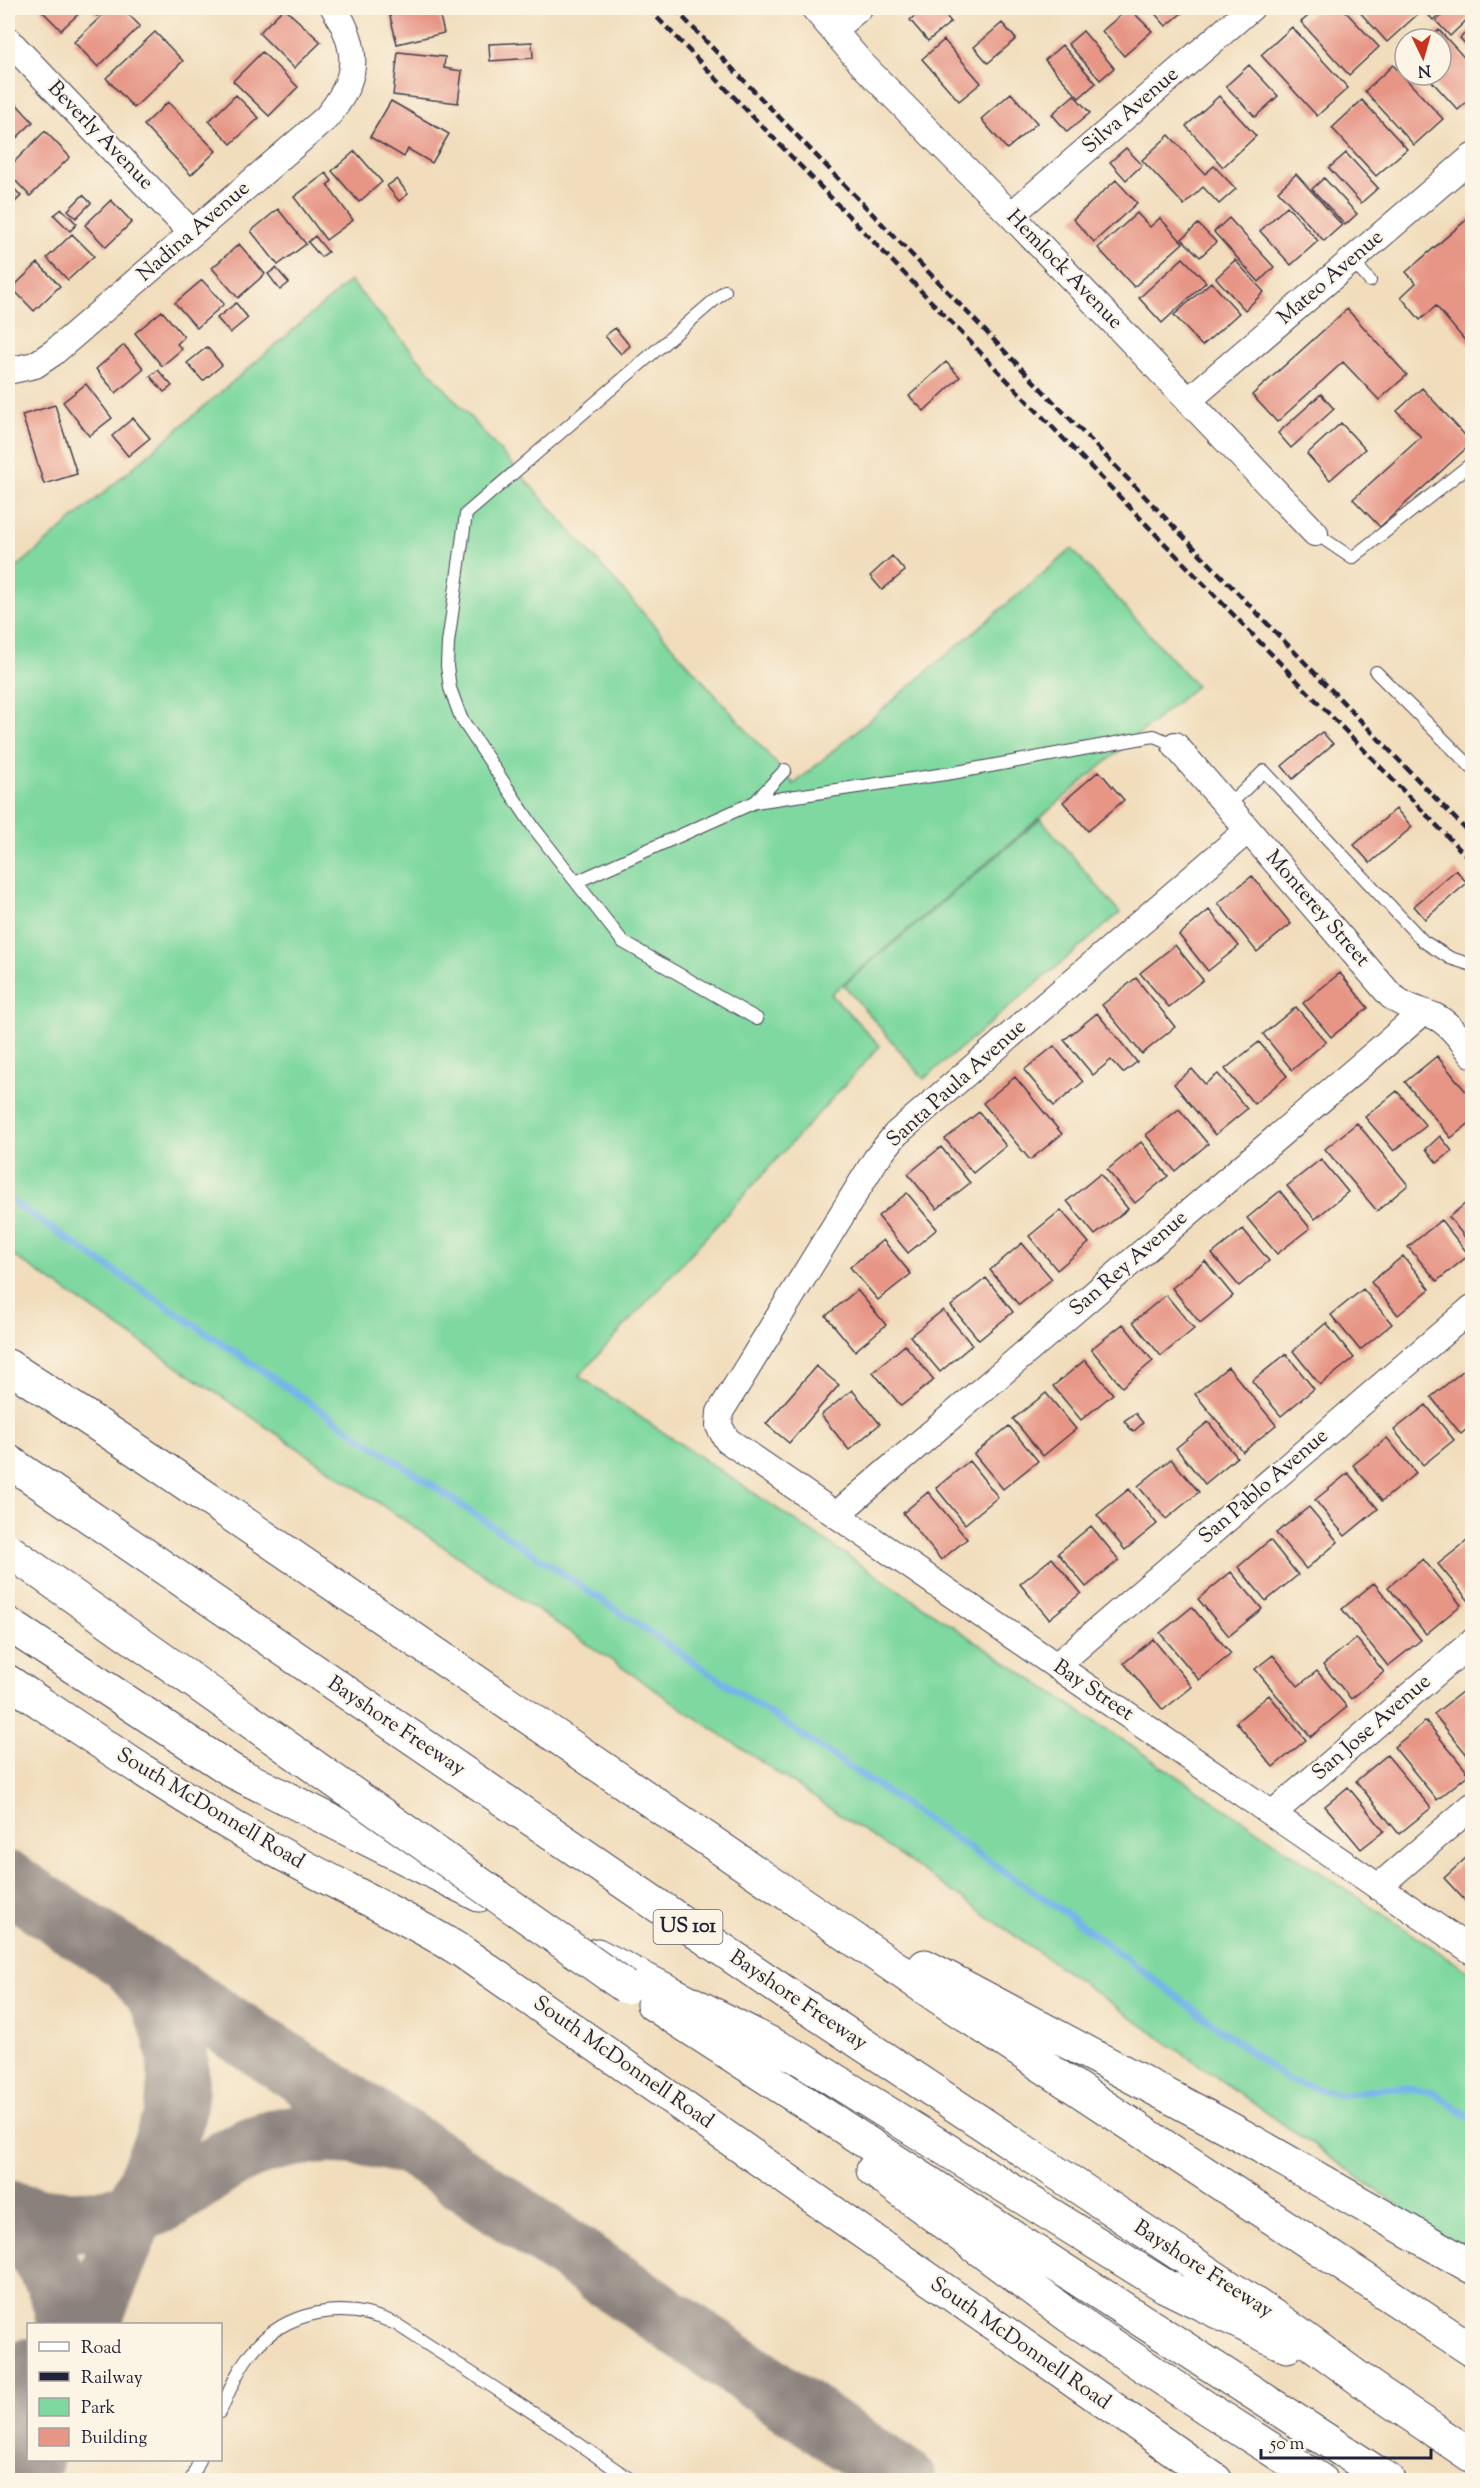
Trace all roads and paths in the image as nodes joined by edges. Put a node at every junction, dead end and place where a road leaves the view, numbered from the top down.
1 (334, 8) edge
2 (814, 8) edge
3 (859, 8) edge
4 (1251, 8) edge
5 (833, 30) junction
6 (8, 40) edge
7 (1473, 157) edge
8 (1011, 215) junction
9 (192, 233) junction
10 (1352, 260) junction
11 (1370, 281) dead end
12 (725, 291) dead end
13 (8, 372) edge
14 (1189, 400) junction
15 (1473, 463) edge
16 (1314, 533) joint
17 (1376, 672) dead end
18 (1175, 745) joint
19 (1473, 768) edge
20 (785, 770) dead end
21 (755, 801) junction
22 (1228, 806) junction
23 (1248, 830) junction
24 (576, 882) junction
25 (1473, 965) edge
26 (1422, 1012) junction
27 (757, 1020) dead end
28 (1473, 1054) edge
29 (1473, 1308) edge
30 (8, 1366) edge
31 (719, 1426) joint
32 (8, 1461) edge
33 (836, 1515) junction
34 (8, 1550) edge
35 (8, 1624) edge
36 (1473, 1642) edge
37 (1056, 1666) junction
38 (8, 1681) edge
39 (1473, 1806) edge
40 (1272, 1814) junction
41 (776, 1887) junction
42 (1378, 1887) junction
43 (1473, 1952) edge
44 (626, 1987) junction
45 (1473, 2267) edge
46 (1473, 2350) edge
47 (1372, 2388) junction
48 (222, 2408) edge
49 (1473, 2456) edge
50 (200, 2461) edge
51 (191, 2481) edge
52 (631, 2481) edge
53 (1216, 2481) edge
54 (1320, 2481) edge
55 (1388, 2481) edge

1 - 9 street, Nadina Avenue
2 - 5 street, Hemlock Avenue
3 - 5 street
4 - 8 street, Silva Avenue
5 - 8 street, Hemlock Avenue
6 - 9 street, Beverly Avenue
7 - 10 street, Mateo Avenue
8 - 14 street, Hemlock Avenue
9 - 13 street, Nadina Avenue
10 - 11 lane
10 - 14 street, Mateo Avenue
12 - 24 lane
14 - 16 street, Hemlock Avenue
15 - 16 lane
17 - 19 lane
18 - 21 lane
18 - 22 street, Monterey Street
20 - 21 lane
21 - 24 lane
22 - 23 street, Monterey Street
22 - 25 lane
23 - 26 street, Monterey Street
23 - 31 street, Santa Paula Avenue
24 - 27 lane
26 - 28 street, Monterey Street
26 - 33 street, San Rey Avenue
29 - 37 street, San Pablo Avenue
30 - 41 highway
31 - 33 street, Bay Street
32 - 47 highway, Bayshore Freeway / US 101
33 - 37 street, Bay Street
34 - 44 highway, bridge
35 - 47 highway
36 - 40 street, San Jose Avenue
37 - 40 street, Bay Street
38 - 53 street, South McDonnell Road
39 - 42 street
40 - 42 street, Bay Street
41 - 45 highway
41 - 46 highway
42 - 43 street, Bay Street
44 - 54 highway
44 - 55 highway
47 - 49 highway, Bayshore Freeway / US 101
48 - 52 lane
50 - 51 lane

